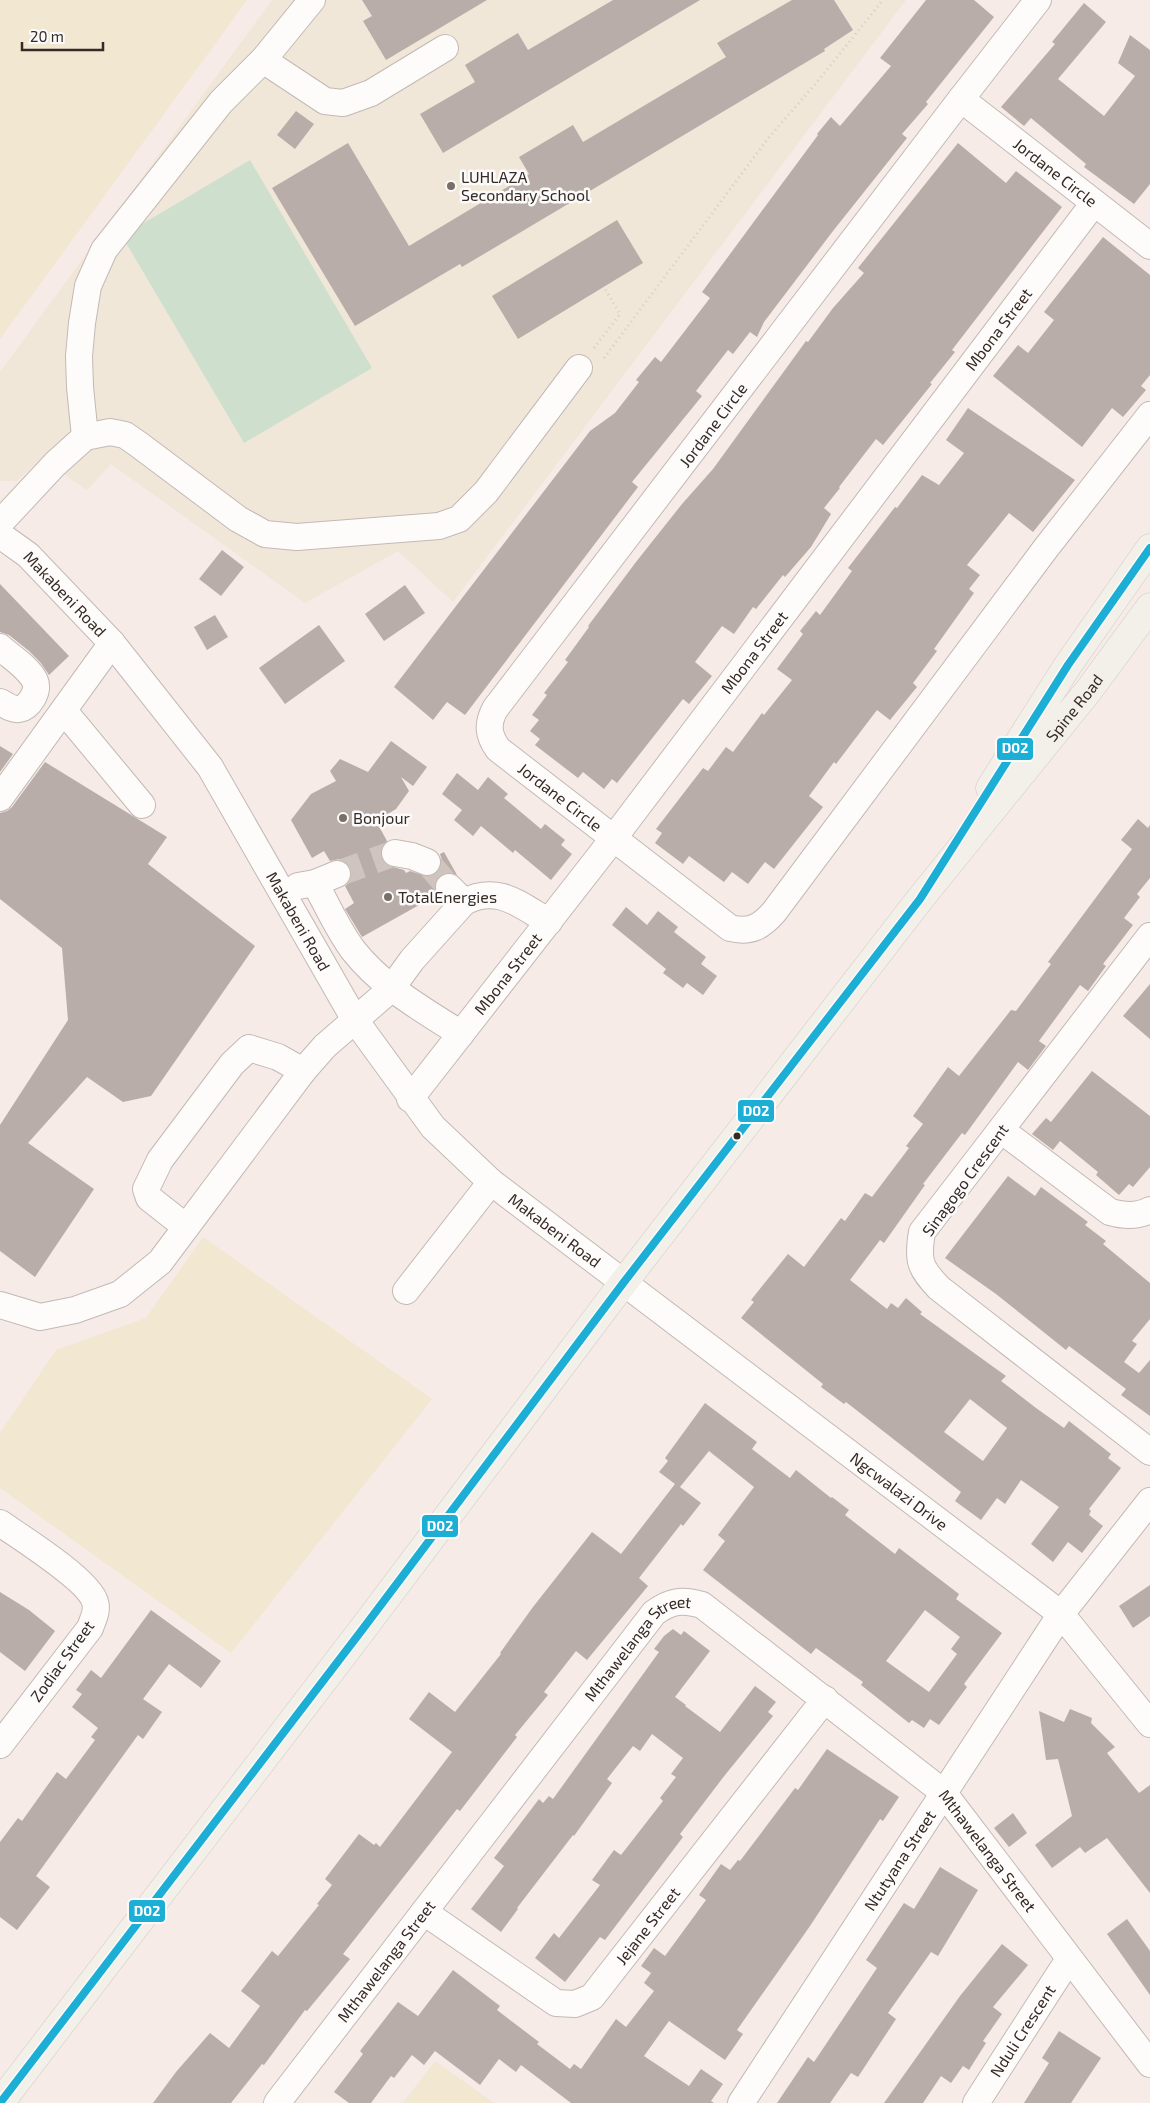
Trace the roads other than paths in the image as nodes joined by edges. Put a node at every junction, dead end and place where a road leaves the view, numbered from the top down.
1 (312, 0) edge
2 (1038, 0) edge
3 (445, 48) dead end
4 (263, 60) junction
5 (961, 99) junction
6 (1094, 203) junction
7 (1150, 246) edge
8 (579, 368) road end
9 (1150, 415) edge
10 (85, 437) junction
11 (0, 523) edge
12 (0, 535) edge
13 (1150, 548) edge
14 (1150, 607) edge
15 (112, 643) junction
16 (0, 647) edge
17 (0, 702) edge
18 (64, 711) junction
19 (0, 798) edge
20 (142, 805) dead end
21 (613, 839) junction
22 (394, 853) tunnel mouth
23 (427, 862) tunnel mouth
24 (280, 888) junction
25 (920, 899) junction
26 (549, 922) junction
27 (1150, 936) edge
28 (391, 989) junction
29 (355, 1020) junction
30 (461, 1034) junction
31 (303, 1071) junction
32 (410, 1099) junction
33 (1001, 1130) junction
34 (491, 1182) junction
35 (1150, 1210) edge
36 (186, 1227) junction
37 (624, 1282) junction
38 (406, 1291) dead end
39 (0, 1305) edge
40 (1150, 1452) edge
41 (1150, 1501) edge
42 (0, 1523) edge
43 (1061, 1614) junction
44 (825, 1699) junction
45 (1150, 1724) edge
46 (0, 1745) edge
47 (943, 1792) junction
48 (424, 1912) junction
49 (1070, 1959) junction
50 (1150, 2064) edge
51 (0, 2103) edge
52 (277, 2103) edge
53 (741, 2103) edge
54 (976, 2103) edge

1 - 4 street
2 - 5 street, Jordane Circle
3 - 4 street
4 - 10 street
5 - 6 street, Jordane Circle
5 - 21 street, Jordane Circle
6 - 7 street, Jordane Circle
6 - 21 street, Mbona Street
8 - 10 street
9 - 21 street, Jordane Circle
10 - 11 street
12 - 15 street, Makabeni Road
13 - 25 main road, Spine Road
14 - 25 main road, Spine Road
15 - 18 street
15 - 24 street, Makabeni Road
16 - 17 street
18 - 19 street
18 - 20 street
21 - 26 street, Mbona Street
22 - 23 street
24 - 28 street
24 - 29 street, Makabeni Road
25 - 37 main road, Spine Road
26 - 28 street
26 - 30 street, Mbona Street
27 - 33 street, Sinagogo Crescent
28 - 29 street
28 - 30 street
29 - 31 street
29 - 32 street, Makabeni Road
30 - 32 street, Mbona Street
31 - 36 street
31 - 36 street
32 - 34 street, Makabeni Road
33 - 35 street
33 - 40 street, Sinagogo Crescent
34 - 37 street, Makabeni Road
34 - 38 street
36 - 39 street
37 - 43 street, Ngcwalazi Drive
37 - 51 main road, Spine Road
41 - 43 street, Ntutyana Street
42 - 46 street, Zodiac Street
43 - 45 street, Ngcwalazi Drive
43 - 47 street, Ntutyana Street
44 - 47 street, Mthawelanga Street
44 - 48 street, Jejane Street
44 - 48 street, Mthawelanga Street
47 - 49 street, Mthawelanga Street
47 - 53 street, Ntutyana Street
48 - 52 street, Mthawelanga Street
49 - 50 street, Mthawelanga Street
49 - 54 street, Nduli Crescent

